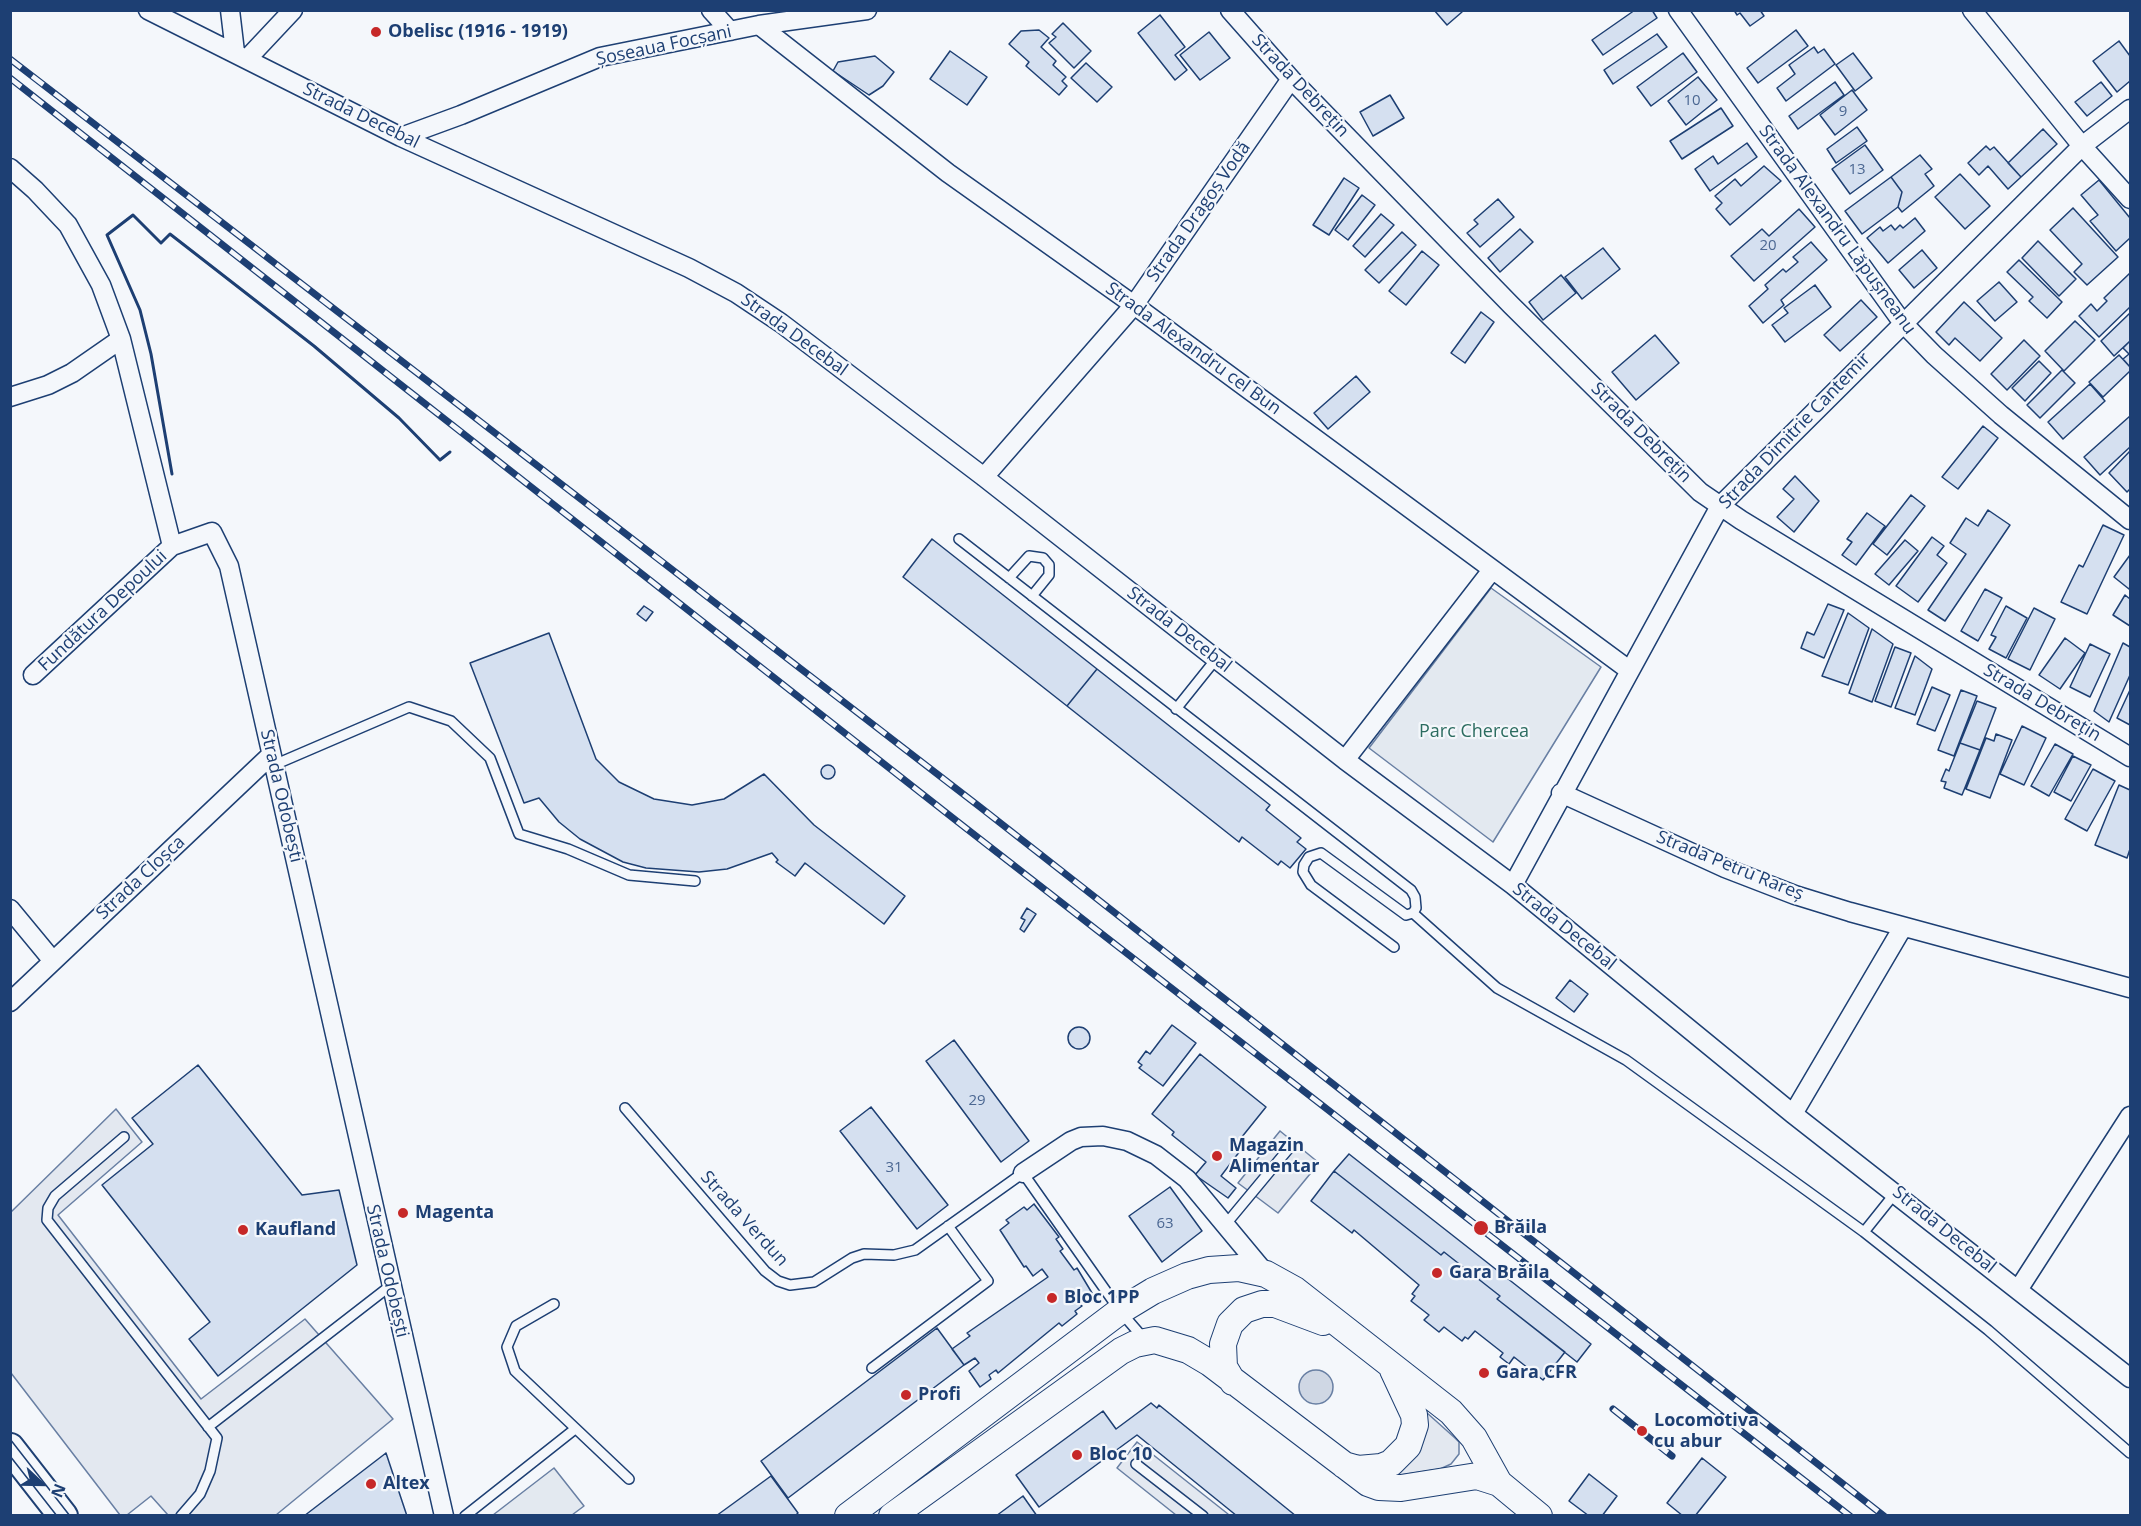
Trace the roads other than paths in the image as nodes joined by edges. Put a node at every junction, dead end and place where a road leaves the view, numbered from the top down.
1 (147, 10) edge
2 (230, 10) edge
3 (293, 10) edge
4 (711, 10) edge
5 (867, 10) edge
6 (1230, 10) edge
7 (1678, 10) edge
8 (1972, 10) edge
9 (759, 25) junction
10 (730, 32) junction
11 (241, 55) junction
12 (1291, 79) junction
13 (2130, 109) edge
14 (401, 137) junction
15 (2082, 146) junction
16 (10, 168) edge
17 (2130, 199) edge
18 (1134, 305) junction
19 (1902, 322) junction
20 (121, 339) junction
21 (10, 397) edge
22 (984, 477) junction
23 (1720, 506) junction
24 (2130, 520) edge
25 (959, 538) dead end
26 (172, 546) junction
27 (1492, 570) junction
28 (1009, 578) junction
29 (1032, 596) junction
30 (1216, 659) junction
31 (1629, 670) junction
32 (33, 675) dead end
33 (1176, 709) junction
34 (2130, 757) edge
35 (273, 760) junction
36 (1345, 760) junction
37 (1561, 793) junction
38 (695, 881) dead end
39 (1513, 885) junction
40 (10, 909) edge
41 (1413, 913) junction
42 (1903, 927) junction
43 (1394, 948) dead end
44 (53, 961) junction
45 (2130, 988) edge
46 (10, 1002) edge
47 (625, 1108) dead end
48 (1792, 1113) junction
49 (2130, 1116) edge
50 (124, 1137) dead end
51 (1290, 1147) dead end
52 (1023, 1173) junction
53 (1896, 1192) junction
54 (1226, 1224) junction
55 (948, 1226) junction
56 (1864, 1232) junction
57 (1266, 1274) junction
58 (390, 1286) junction
59 (2018, 1290) junction
60 (554, 1304) dead end
61 (1120, 1311) junction
62 (1346, 1331) junction
63 (1146, 1342) junction
64 (1391, 1366) junction
65 (872, 1368) dead end
66 (2130, 1378) edge
67 (1233, 1382) junction
68 (208, 1427) junction
69 (575, 1429) junction
70 (10, 1448) edge
71 (2130, 1453) edge
72 (1136, 1464) dead end
73 (1341, 1464) junction
74 (629, 1479) dead end
75 (1499, 1483) junction
76 (63, 1515) edge
77 (182, 1515) edge
78 (444, 1515) edge
79 (465, 1515) edge
80 (848, 1515) edge
81 (892, 1515) edge
82 (1203, 1515) edge
83 (1539, 1515) edge

1 - 11 street, Strada Decebal
2 - 11 street
3 - 11 street
4 - 10 street
5 - 9 street, Șoseaua Focșani
6 - 12 street, Strada Debrețin
7 - 19 street, Strada Alexandru Lăpușneanu
8 - 15 street
9 - 10 street, Șoseaua Focșani
9 - 18 street, Strada Alexandru cel Bun
10 - 14 street, Șoseaua Focșani
11 - 14 street, Strada Decebal
12 - 18 street, Strada Dragoș Vodă
12 - 23 street, Strada Debrețin
13 - 15 street, Strada Dimitrie Cantemir
14 - 22 street, Strada Decebal
15 - 17 street
15 - 19 street, Strada Dimitrie Cantemir
16 - 20 street
18 - 22 street, Strada Dragoș Vodă
18 - 27 street, Strada Alexandru cel Bun
19 - 23 street, Strada Dimitrie Cantemir
19 - 24 street, Strada Alexandru Lăpușneanu
20 - 21 street
20 - 26 street
22 - 30 street, Strada Decebal
23 - 31 street, Strada Dimitrie Cantemir
23 - 34 street, Strada Debrețin
25 - 28 lane
26 - 32 street, Fundătura Depoului
26 - 35 street, Strada Odobești
27 - 31 street, Strada Alexandru cel Bun
27 - 36 street
28 - 29 lane
28 - 29 lane
29 - 33 lane
30 - 33 lane
30 - 36 street, Strada Decebal
31 - 37 street, Strada Dimitrie Cantemir
33 - 41 lane
35 - 38 lane
35 - 44 street, Strada Cloșca
35 - 58 street, Strada Odobești
36 - 39 street, Strada Decebal
37 - 39 street, Strada Dimitrie Cantemir
37 - 42 street, Strada Petru Rareș
39 - 48 street, Strada Decebal
40 - 44 street
41 - 43 lane
41 - 56 lane
42 - 45 street, Strada Petru Rareș
42 - 48 street
44 - 46 street, Strada Cloșca
47 - 55 lane, Strada Verdun
48 - 53 street, Strada Decebal
49 - 59 street
50 - 68 lane
51 - 54 lane
52 - 54 street
52 - 55 lane, Strada Verdun
52 - 61 lane
53 - 56 lane
53 - 59 street, Strada Decebal
54 - 57 street
55 - 65 lane
56 - 71 lane
57 - 61 street
57 - 62 street
58 - 68 lane
58 - 78 street, Strada Odobești
59 - 66 street, Strada Decebal
60 - 69 lane
61 - 63 lane
61 - 80 street
62 - 64 street
62 - 67 street
63 - 67 street
63 - 81 street
64 - 73 street
64 - 75 street
67 - 73 street
68 - 77 lane
69 - 74 lane
69 - 79 lane
70 - 76 main road
72 - 82 lane
73 - 75 street
75 - 83 street

